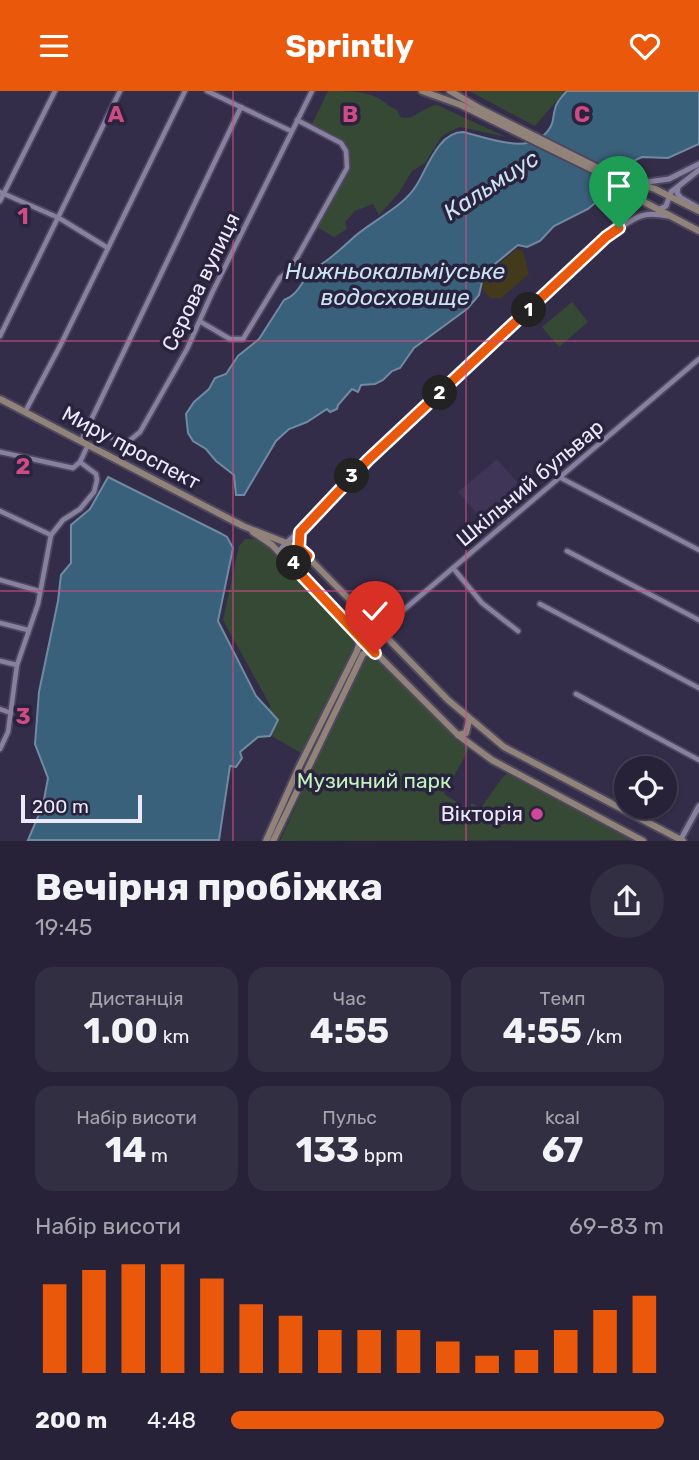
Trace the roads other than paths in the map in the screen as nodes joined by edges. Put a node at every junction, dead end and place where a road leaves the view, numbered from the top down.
1 (55, 91) edge
2 (120, 91) edge
3 (185, 91) edge
4 (207, 91) edge
5 (312, 91) edge
6 (422, 91) edge
7 (450, 91) edge
8 (241, 107) junction
9 (297, 120) junction
10 (506, 124) junction
11 (291, 131) junction
12 (699, 164) edge
13 (699, 170) edge
14 (623, 182) junction
15 (636, 184) junction
16 (680, 185) junction
17 (650, 187) junction
18 (2, 192) edge
19 (669, 196) junction
20 (639, 198) junction
21 (0, 201) edge
22 (699, 209) edge
23 (629, 210) junction
24 (657, 210) junction
25 (671, 217) junction
26 (59, 218) junction
27 (699, 231) edge
28 (606, 237) junction
29 (108, 248) junction
30 (201, 322) junction
31 (0, 336) edge
32 (699, 359) edge
33 (0, 399) edge
34 (25, 412) junction
35 (86, 429) junction
36 (81, 441) junction
37 (88, 445) junction
38 (0, 452) edge
39 (80, 462) junction
40 (561, 478) junction
41 (0, 511) edge
42 (306, 525) junction
43 (245, 527) junction
44 (296, 534) junction
45 (51, 535) junction
46 (275, 537) junction
47 (287, 542) junction
48 (299, 548) junction
49 (699, 550) edge
50 (567, 551) dead end
51 (279, 552) junction
52 (308, 556) junction
53 (293, 566) junction
54 (453, 568) junction
55 (0, 580) edge
56 (39, 591) junction
57 (540, 604) dead end
58 (699, 620) edge
59 (0, 623) edge
60 (28, 630) junction
61 (380, 630) junction
62 (518, 631) dead end
63 (357, 634) junction
64 (375, 653) junction
65 (0, 661) edge
66 (17, 665) junction
67 (699, 688) edge
68 (576, 694) dead end
69 (0, 709) edge
70 (331, 709) junction
71 (11, 713) junction
72 (469, 720) junction
73 (458, 734) junction
74 (0, 749) edge
75 (699, 760) edge
76 (303, 766) junction
77 (614, 804) edge
78 (699, 806) edge
79 (628, 819) edge
80 (642, 819) edge
81 (626, 832) junction
82 (682, 840) edge
83 (266, 841) edge
84 (273, 841) edge
85 (643, 841) edge

1 - 18 street
2 - 26 street
3 - 29 street
4 - 8 street
5 - 9 street, Сєрова вулиця
6 - 10 main road
7 - 10 main road
8 - 11 street
8 - 35 street
9 - 11 street, Сєрова вулиця
9 - 30 street
10 - 14 main road
11 - 30 street, Сєрова вулиця
12 - 15 street
13 - 16 street
14 - 15 main road
14 - 20 main road
14 - 23 street
15 - 17 main road
16 - 19 street
16 - 22 street
17 - 19 main road
17 - 20 street
18 - 21 street
18 - 26 street
19 - 22 main road
19 - 24 street
20 - 23 street
20 - 24 main road
23 - 28 street
24 - 25 main road
25 - 27 main road
25 - 28 street
26 - 29 street
26 - 31 street
28 - 42 street
29 - 34 street
30 - 35 street, Сєрова вулиця
32 - 40 street, Шкільний бульвар
33 - 34 main road, Миру проспект
34 - 36 main road, Миру проспект
35 - 36 street
36 - 37 main road, Миру проспект
37 - 39 street
37 - 43 main road, Миру проспект
38 - 39 street
39 - 45 street
40 - 49 street
40 - 54 street, Шкільний бульвар
41 - 45 street
42 - 44 street
42 - 48 street
43 - 46 main road, Миру проспект
43 - 51 main road, Миру проспект
44 - 46 street
44 - 47 street
45 - 56 street
46 - 47 main road, Миру проспект
47 - 48 main road, Миру проспект
47 - 51 street
48 - 52 main road, Миру проспект
50 - 58 street
51 - 53 main road, Миру проспект
52 - 53 main road
52 - 61 main road, Миру проспект
53 - 63 main road, Миру проспект
54 - 61 street, Шкільний бульвар
54 - 62 street
55 - 56 street
56 - 60 street
57 - 67 street
59 - 60 street
60 - 66 street
61 - 72 main road, Миру проспект
63 - 64 main road, Миру проспект
63 - 70 main road
64 - 70 main road
64 - 73 main road, Миру проспект
65 - 66 street
66 - 71 street
68 - 75 street
69 - 71 street
70 - 76 main road
71 - 74 street
72 - 73 main road
72 - 77 main road, Миру проспект
73 - 81 main road, Миру проспект
76 - 83 main road
76 - 84 main road
78 - 82 street
79 - 81 main road
80 - 82 main road, Миру проспект
81 - 85 main road, Миру проспект

